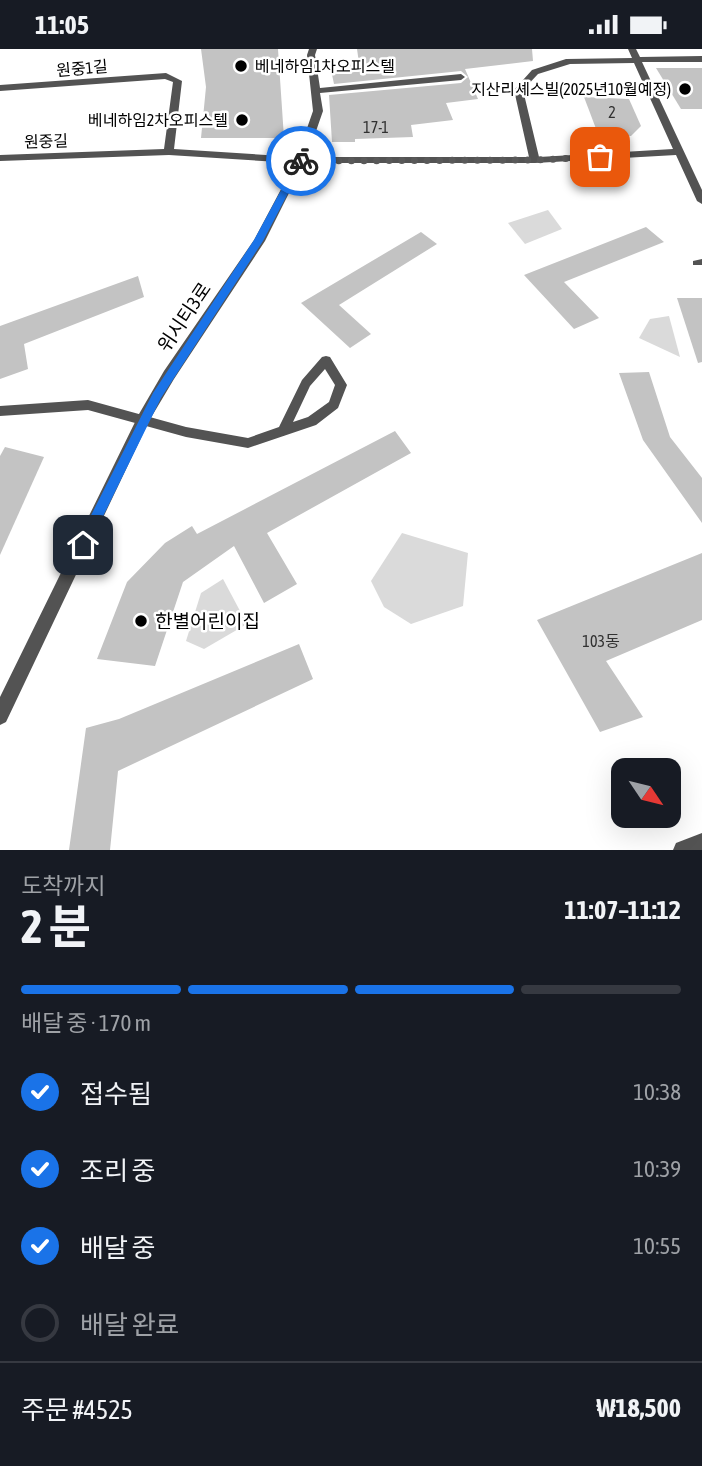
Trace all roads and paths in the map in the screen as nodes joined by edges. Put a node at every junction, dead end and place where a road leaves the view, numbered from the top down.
1 (313, 49) edge
2 (632, 49) edge
3 (637, 59) junction
4 (702, 59) edge
5 (461, 77) dead end
6 (0, 88) edge
7 (316, 91) junction
8 (169, 152) junction
9 (680, 152) junction
10 (0, 158) edge
11 (301, 160) junction
12 (535, 160) junction
13 (702, 201) edge
14 (0, 411) edge
15 (144, 418) junction
16 (283, 432) junction
17 (0, 716) edge
18 (702, 843) edge
19 (683, 850) edge

1 - 7 street, 위시티3로
2 - 3 street
3 - 4 street
3 - 9 street
3 - 12 street
5 - 7 street
6 - 8 street, 원중1길
7 - 11 street, 위시티3로
8 - 10 street, 원중길
8 - 11 street, 원중길
9 - 12 street, 원중길
9 - 13 street
11 - 12 street, 원중길
11 - 15 street, 위시티3로
14 - 15 lane
15 - 16 lane
15 - 17 street, 위시티3로
16 - 16 lane
18 - 19 street

